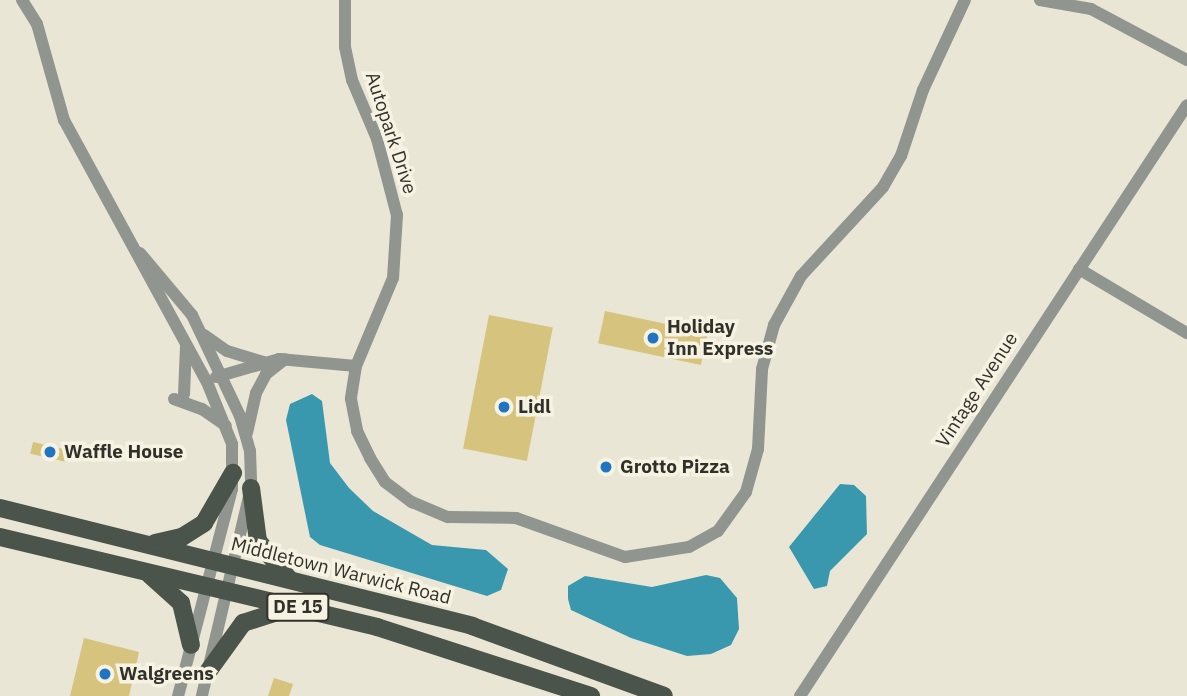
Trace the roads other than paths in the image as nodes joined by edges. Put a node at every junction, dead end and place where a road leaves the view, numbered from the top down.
1 (22, 0) edge
2 (345, 0) edge
3 (965, 0) edge
4 (1040, 0) edge
5 (1187, 60) edge
6 (1187, 105) edge
7 (118, 226) junction
8 (1079, 269) junction
9 (201, 333) junction
10 (1187, 333) edge
11 (186, 343) junction
12 (285, 359) junction
13 (263, 363) junction
14 (356, 366) junction
15 (222, 374) junction
16 (206, 382) junction
17 (228, 427) junction
18 (247, 437) junction
19 (233, 473) junction
20 (251, 488) junction
21 (0, 508) edge
22 (0, 537) edge
23 (145, 543) junction
24 (213, 560) junction
25 (232, 565) junction
26 (145, 570) junction
27 (289, 579) junction
28 (207, 585) junction
29 (226, 590) junction
30 (304, 608) junction
31 (191, 645) junction
32 (207, 673) junction
33 (178, 696) edge
34 (202, 696) edge
35 (592, 696) edge
36 (664, 696) edge
37 (800, 696) edge

1 - 7 street
2 - 14 street, Autopark Drive
3 - 14 street, Autopark Drive
4 - 5 street
6 - 8 street, Vintage Avenue
7 - 9 street
7 - 11 street
8 - 10 street
8 - 37 street, Vintage Avenue
9 - 13 street
9 - 15 street
11 - 16 street
11 - 17 street
12 - 13 street
12 - 14 street
12 - 18 street
13 - 15 street
15 - 16 street
15 - 18 street
16 - 17 street
17 - 19 street
18 - 20 street
19 - 23 main road
19 - 24 street
20 - 25 street
20 - 27 main road
21 - 23 main road, Middletown Warwick Road / DE 15
22 - 26 main road, DE 15
23 - 24 main road, Middletown Warwick Road / DE 15
24 - 25 main road, Middletown Warwick Road / DE 15
24 - 28 street
25 - 27 main road, Middletown Warwick Road / DE 15
25 - 29 street
26 - 28 main road, DE 15
26 - 31 main road
27 - 36 main road, Middletown Warwick Road / DE 15
28 - 29 main road, DE 15
28 - 31 street
29 - 30 main road, DE 15
29 - 32 street
30 - 32 main road
30 - 35 main road, DE 15
31 - 33 street
32 - 34 street

